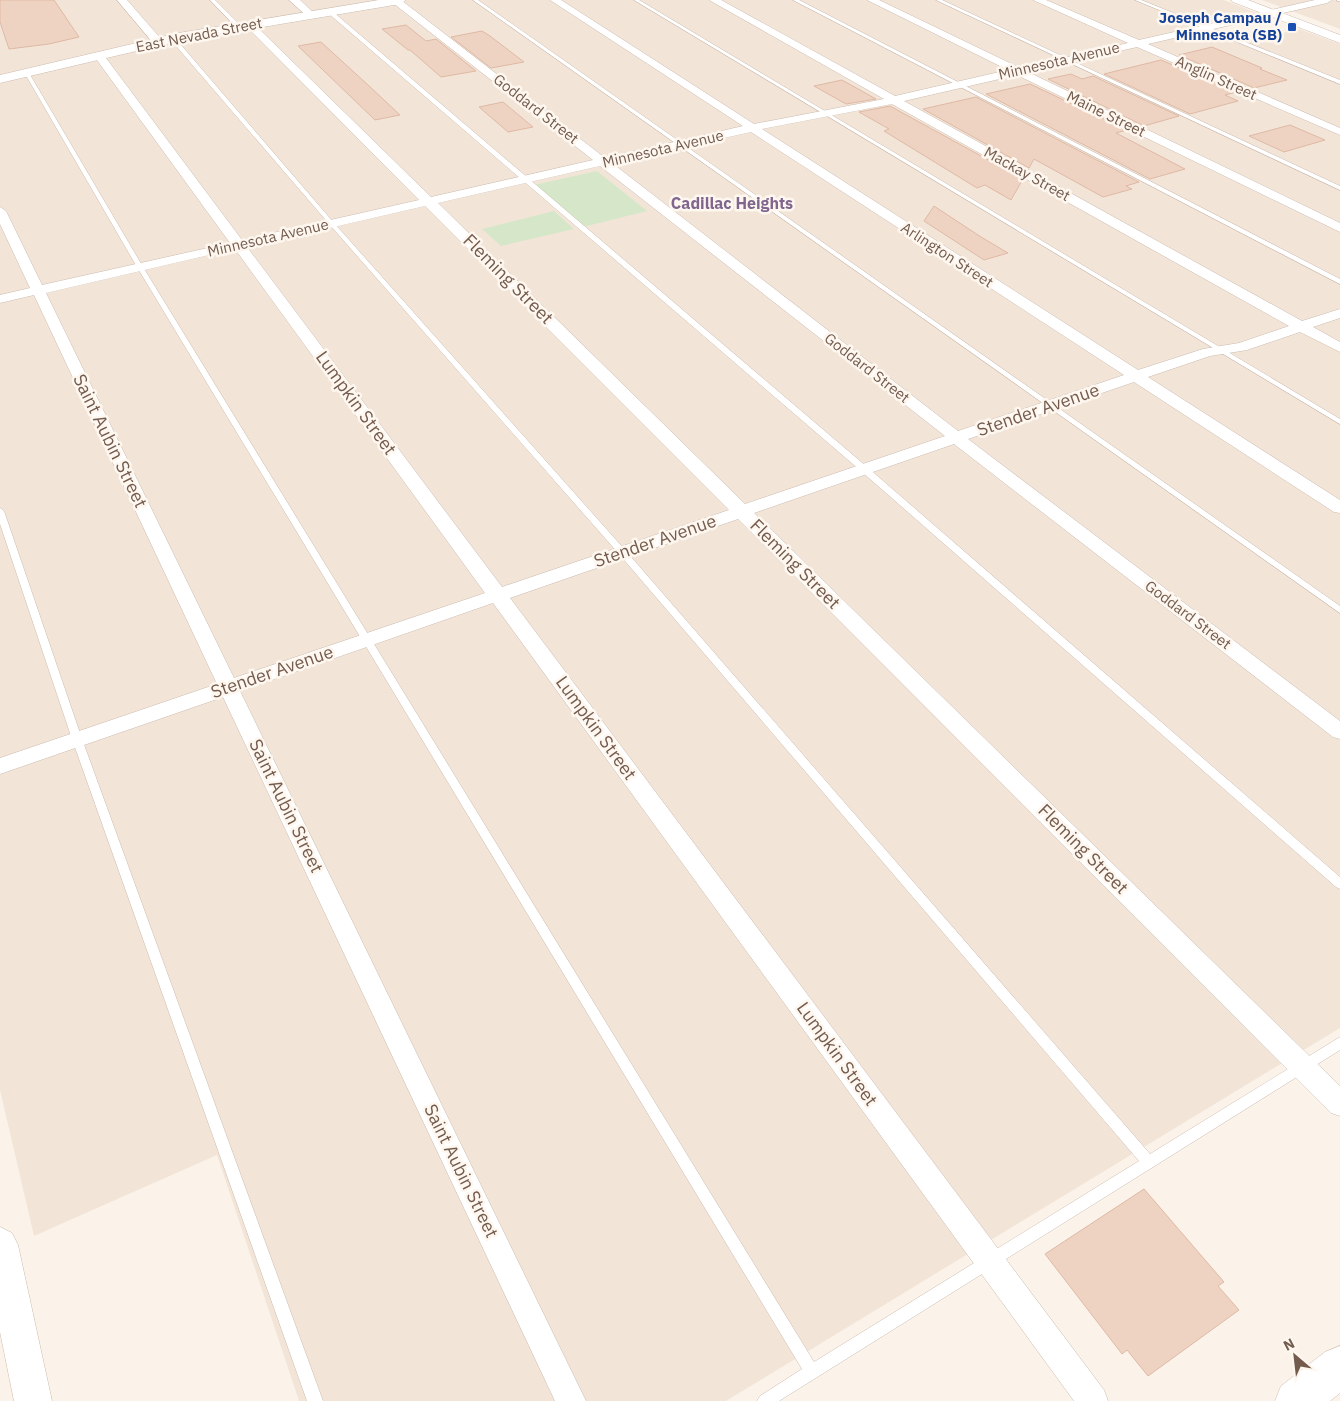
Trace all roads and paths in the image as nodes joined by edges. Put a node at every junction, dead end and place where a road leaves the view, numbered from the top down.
1 (122, 0) edge
2 (212, 0) edge
3 (294, 0) edge
4 (400, 0) edge
5 (475, 0) edge
6 (554, 0) edge
7 (636, 0) edge
8 (714, 0) edge
9 (795, 0) edge
10 (872, 0) edge
11 (938, 0) edge
12 (1038, 0) edge
13 (1137, 0) edge
14 (1237, 0) edge
15 (1327, 0) edge
16 (387, 1) edge
17 (330, 12) junction
18 (1270, 13) junction
19 (310, 15) junction
20 (245, 26) junction
21 (1205, 27) junction
22 (172, 38) junction
23 (1340, 40) edge
24 (158, 42) junction
25 (1136, 43) junction
26 (99, 56) junction
27 (1066, 59) junction
28 (1017, 71) junction
29 (26, 73) junction
30 (0, 79) edge
31 (1340, 82) edge
32 (960, 84) junction
33 (894, 100) junction
34 (825, 113) junction
35 (752, 128) junction
36 (1340, 132) edge
37 (682, 144) junction
38 (603, 162) junction
39 (525, 180) junction
40 (1340, 188) edge
41 (430, 202) junction
42 (0, 211) edge
43 (332, 224) junction
44 (1340, 228) edge
45 (239, 245) junction
46 (140, 267) junction
47 (1340, 282) edge
48 (38, 290) junction
49 (0, 299) edge
50 (1340, 313) edge
51 (1302, 327) junction
52 (1340, 348) edge
53 (1219, 350) junction
54 (1135, 377) junction
55 (1050, 406) junction
56 (1340, 422) edge
57 (957, 438) junction
58 (864, 469) junction
59 (1340, 508) edge
60 (0, 511) edge
61 (742, 511) junction
62 (622, 552) junction
63 (497, 594) junction
64 (1340, 610) edge
65 (367, 639) junction
66 (228, 687) junction
67 (1340, 732) edge
68 (77, 739) junction
69 (10, 762) edge
70 (1340, 884) edge
71 (1340, 1043) edge
72 (1302, 1066) junction
73 (1340, 1104) edge
74 (1149, 1162) junction
75 (0, 1245) edge
76 (990, 1262) junction
77 (1340, 1367) edge
78 (812, 1372) junction
79 (34, 1401) edge
80 (315, 1401) edge
81 (571, 1401) edge
82 (765, 1401) edge
83 (1093, 1401) edge
84 (1296, 1401) edge

1 - 24 street
2 - 20 lane
3 - 19 street
4 - 16 street, East Nevada Street
5 - 37 lane
6 - 35 street, Arlington Street
7 - 34 lane
8 - 33 street, Mackay Street
9 - 32 lane
10 - 28 street, Maine Street
11 - 27 lane
12 - 25 street, Anglin Street
13 - 21 lane
14 - 18 street
15 - 18 street, Minnesota Avenue
16 - 17 street, East Nevada Street
16 - 38 street, Goddard Street
17 - 19 street, East Nevada Street
17 - 39 lane
18 - 21 street, Minnesota Avenue
18 - 23 street
19 - 20 street, East Nevada Street
20 - 22 street, East Nevada Street
20 - 41 street, Fleming Street
21 - 25 street, Minnesota Avenue
21 - 31 lane
22 - 24 street, East Nevada Street
22 - 43 lane
24 - 26 street, East Nevada Street
25 - 27 street, Minnesota Avenue
25 - 36 street, Anglin Street
26 - 29 street, East Nevada Street
26 - 45 street, Lumpkin Street
27 - 28 street, Minnesota Avenue
27 - 40 lane
28 - 32 street, Minnesota Avenue
28 - 44 street, Maine Street
29 - 30 street, East Nevada Street
29 - 46 lane
32 - 33 street, Minnesota Avenue
32 - 47 lane
33 - 34 street, Minnesota Avenue
33 - 51 street, Mackay Street
34 - 35 street, Minnesota Avenue
34 - 53 lane
35 - 37 street, Minnesota Avenue
35 - 54 street, Arlington Street
37 - 38 street, Minnesota Avenue
37 - 55 lane
38 - 39 street, Minnesota Avenue
38 - 57 street, Goddard Street
39 - 41 street, Minnesota Avenue
39 - 58 lane
41 - 43 street, Minnesota Avenue
41 - 61 street, Fleming Street
42 - 48 street, Saint Aubin Street
43 - 45 street, Minnesota Avenue
43 - 62 lane
45 - 46 street, Minnesota Avenue
45 - 63 street, Lumpkin Street
46 - 48 street, Minnesota Avenue
46 - 65 lane
48 - 49 street, Minnesota Avenue
48 - 66 street, Saint Aubin Street
50 - 51 street, Stender Avenue
51 - 52 street, Mackay Street
51 - 53 street, Stender Avenue
53 - 54 street, Stender Avenue
53 - 56 lane
54 - 55 street, Stender Avenue
54 - 59 street, Arlington Street
55 - 57 street, Stender Avenue
55 - 64 lane
57 - 58 street, Stender Avenue
57 - 67 street, Goddard Street
58 - 61 street, Stender Avenue
58 - 70 lane
60 - 68 lane
61 - 62 street, Stender Avenue
61 - 72 street, Fleming Street
62 - 63 street, Stender Avenue
62 - 74 lane
63 - 65 street, Stender Avenue
63 - 76 street, Lumpkin Street
65 - 66 street, Stender Avenue
65 - 78 lane
66 - 68 street, Stender Avenue
66 - 81 street, Saint Aubin Street
68 - 69 street, Stender Avenue
68 - 80 lane
71 - 72 lane
72 - 73 street, Fleming Street
72 - 74 lane
74 - 76 lane
75 - 79 street
76 - 78 lane
76 - 83 street, Lumpkin Street
77 - 84 main road
78 - 82 lane

